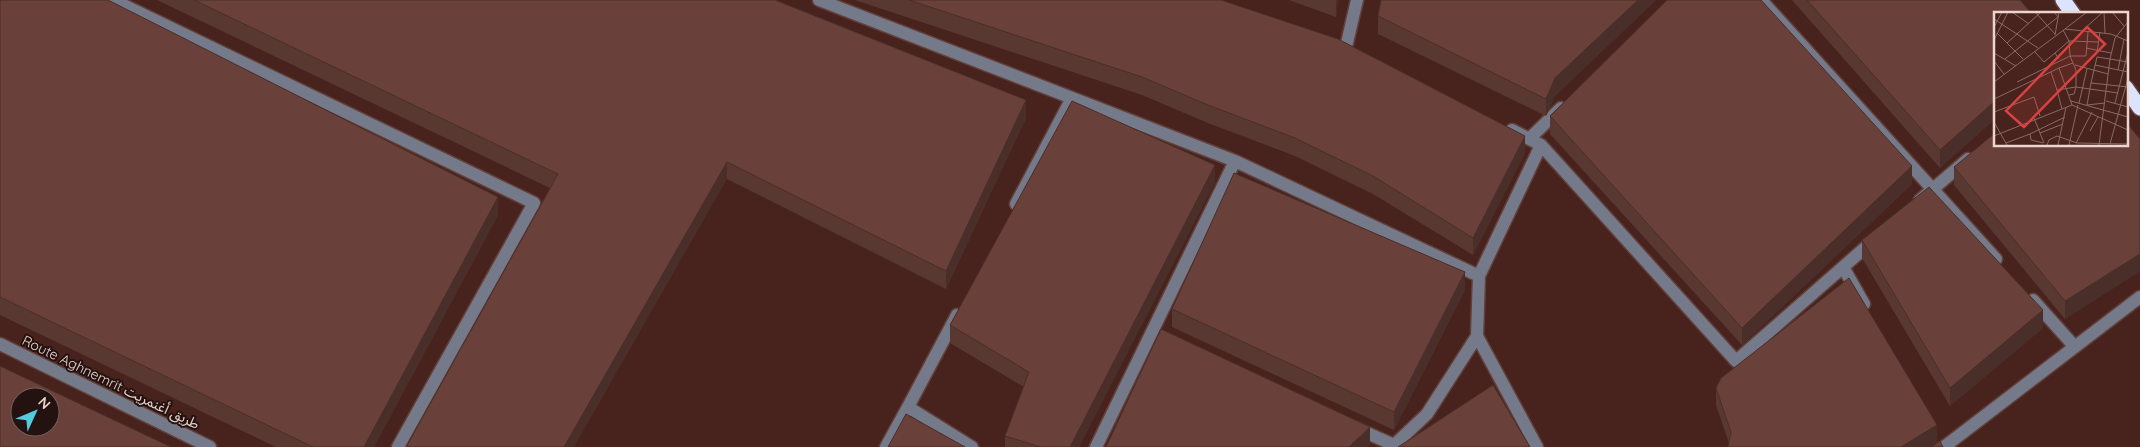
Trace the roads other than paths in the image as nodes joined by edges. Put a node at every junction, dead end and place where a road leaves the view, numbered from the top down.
1 (113, 0) edge
2 (819, 0) edge
3 (1357, 0) edge
4 (1762, 0) edge
5 (2063, 0) edge
6 (2072, 12) edge
7 (1346, 44) edge
8 (2128, 91) edge
9 (1072, 98) junction
10 (1571, 98) edge
11 (2140, 108) edge
12 (1503, 126) edge
13 (1529, 139) junction
14 (1541, 146) junction
15 (1981, 148) edge
16 (1235, 161) junction
17 (1932, 189) junction
18 (1910, 208) edge
19 (1011, 213) edge
20 (1888, 228) edge
21 (1843, 267) junction
22 (2004, 268) edge
23 (1478, 276) junction
24 (2023, 289) edge
25 (2140, 297) edge
26 (964, 301) edge
27 (1872, 318) edge
28 (1477, 336) junction
29 (0, 344) edge
30 (2075, 347) junction
31 (908, 407) junction
32 (1340, 421) edge
33 (1943, 445) edge
34 (1393, 446) edge
35 (210, 447) edge
36 (398, 447) edge
37 (886, 447) edge
38 (972, 447) edge
39 (1096, 447) edge
40 (1537, 447) edge

1 - 36 street
2 - 9 street
3 - 7 street
4 - 17 street
5 - 6 highway
8 - 11 highway
9 - 16 street
9 - 19 street
10 - 13 street
12 - 13 street
13 - 14 street
14 - 21 street
14 - 23 street
15 - 17 street
16 - 23 street
16 - 39 street
17 - 18 street
17 - 22 street
20 - 21 street
21 - 27 street
23 - 28 street
24 - 30 street
25 - 30 street
26 - 31 street
28 - 34 street
28 - 40 street
29 - 35 street, Route Aghnemrit طريق أغنمريت
30 - 33 street
31 - 37 street
31 - 38 street
32 - 34 street

